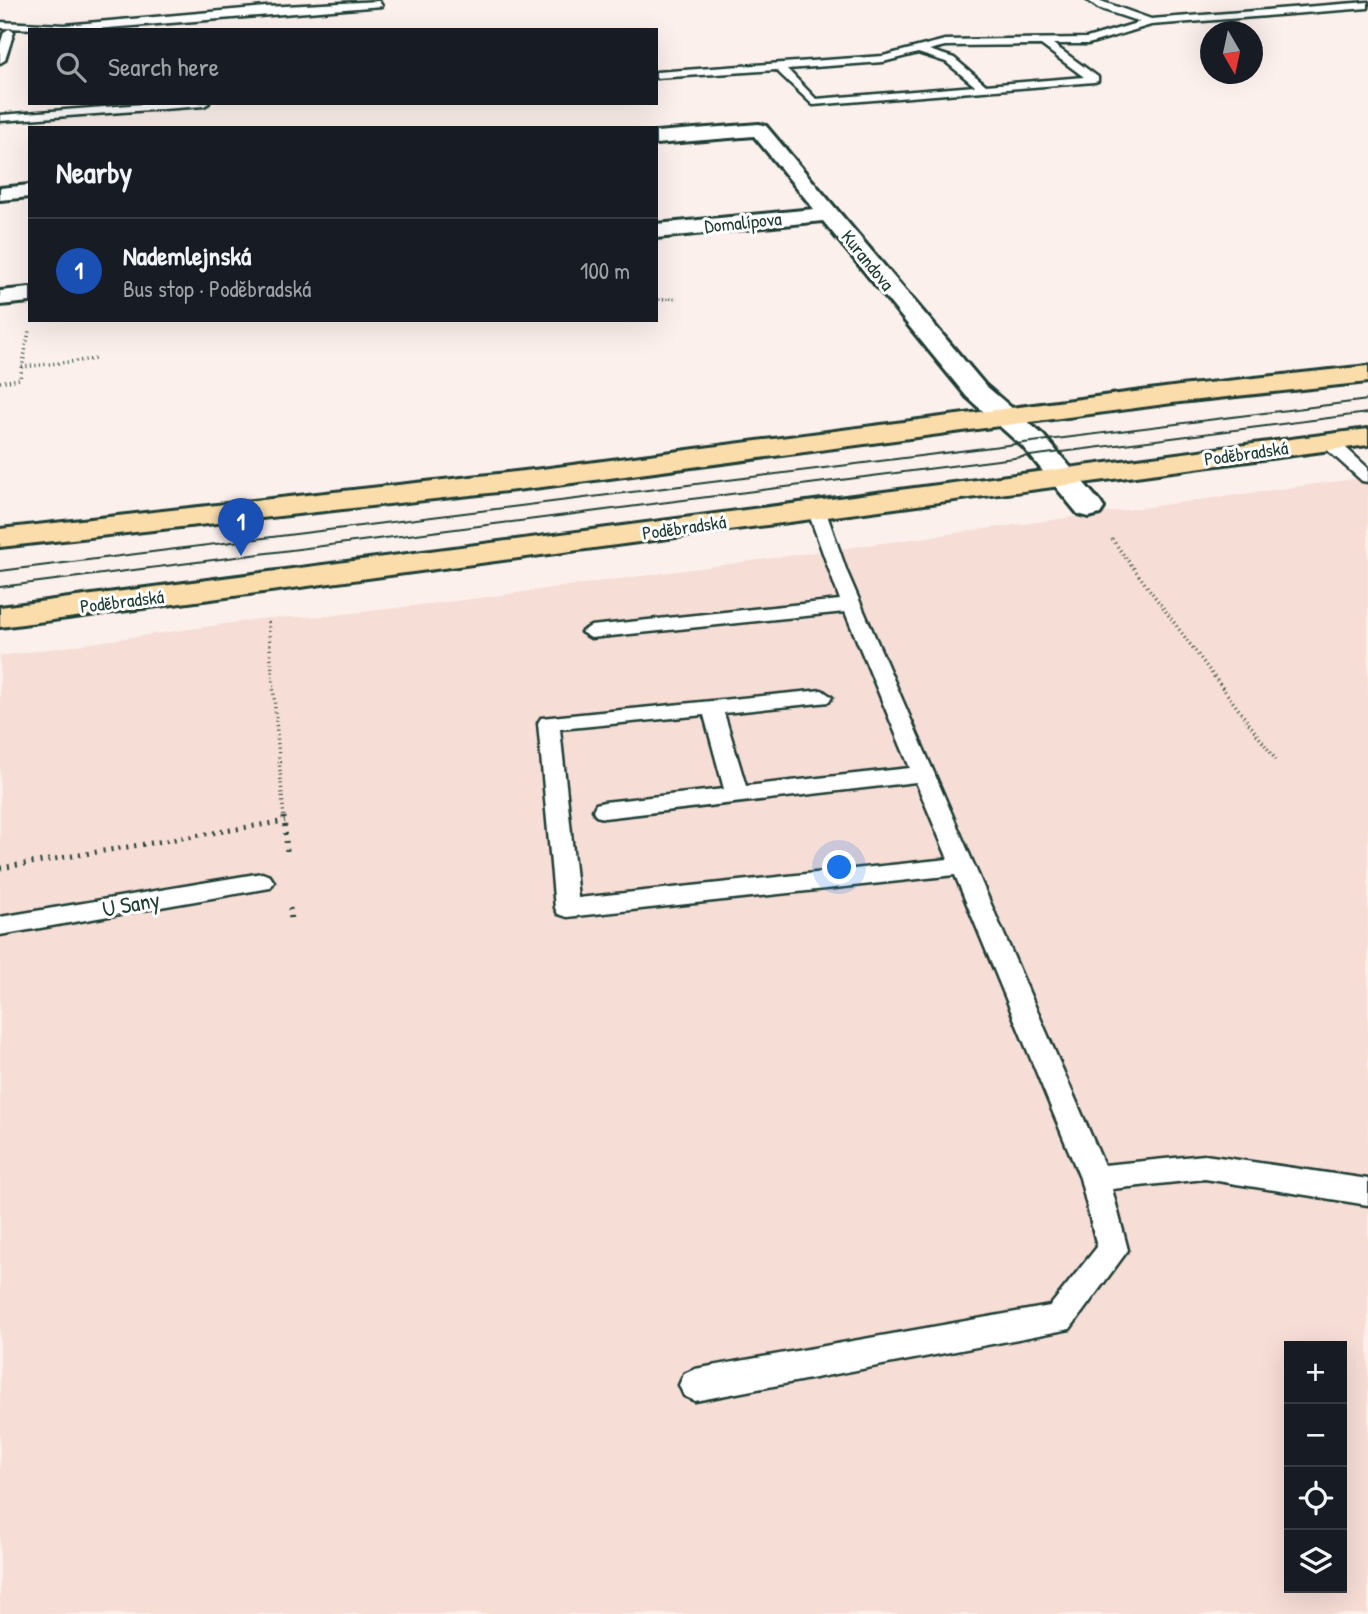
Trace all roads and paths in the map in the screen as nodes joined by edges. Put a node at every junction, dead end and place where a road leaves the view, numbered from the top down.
1 (1092, 0) edge
2 (1203, 3) dead end
3 (379, 4) dead end
4 (1368, 5) edge
5 (1227, 16) junction
6 (1150, 22) junction
7 (0, 24) edge
8 (9, 32) dead end
9 (1042, 41) junction
10 (918, 50) junction
11 (0, 60) edge
12 (779, 67) junction
13 (658, 75) edge
14 (984, 88) junction
15 (177, 105) edge
16 (0, 118) edge
17 (658, 138) edge
18 (28, 191) edge
19 (0, 194) edge
20 (830, 214) junction
21 (658, 231) edge
22 (28, 295) edge
23 (0, 298) edge
24 (677, 298) dead end
25 (658, 300) edge
26 (31, 322) edge
27 (96, 359) dead end
28 (22, 367) junction
29 (1368, 374) edge
30 (0, 382) edge
31 (1006, 417) junction
32 (1368, 437) edge
33 (1329, 442) junction
34 (1368, 477) edge
35 (1063, 478) junction
36 (1089, 508) joint
37 (816, 509) junction
38 (0, 538) edge
39 (852, 605) junction
40 (0, 617) edge
41 (268, 618) dead end
42 (591, 632) dead end
43 (822, 697) dead end
44 (712, 707) junction
45 (1276, 760) dead end
46 (923, 774) junction
47 (737, 795) junction
48 (604, 810) dead end
49 (285, 821) junction
50 (287, 859) dead end
51 (962, 866) junction
52 (0, 867) edge
53 (262, 882) dead end
54 (290, 896) dead end
55 (291, 921) dead end
56 (0, 926) edge
57 (1095, 1178) junction
58 (1368, 1192) edge
59 (695, 1385) dead end

1 - 6 lane
2 - 5 lane
3 - 7 lane
4 - 5 lane
5 - 6 lane
6 - 9 lane
8 - 11 lane
9 - 10 lane
9 - 14 lane
10 - 12 lane
10 - 14 lane
12 - 13 lane
12 - 14 lane
15 - 16 lane
17 - 20 street, Kurandova
18 - 19 street
20 - 21 street, Domalípova
20 - 31 street, Kurandova
22 - 23 street
24 - 25 path
26 - 28 path
27 - 28 path
28 - 30 path
29 - 31 main road
31 - 35 street, Kurandova
31 - 38 main road
32 - 33 main road, Poděbradská
33 - 34 lane
33 - 35 main road, Poděbradská
35 - 36 street, Kurandova
35 - 37 main road, Poděbradská
36 - 45 path
37 - 39 lane
37 - 40 main road, Poděbradská
39 - 42 lane
39 - 46 lane
41 - 49 path
43 - 44 lane
44 - 47 lane
44 - 51 lane
46 - 47 lane
46 - 51 lane
47 - 48 lane
49 - 50 path
49 - 52 path
51 - 57 lane
53 - 56 lane, U Sany
54 - 55 path
57 - 58 lane
57 - 59 lane

